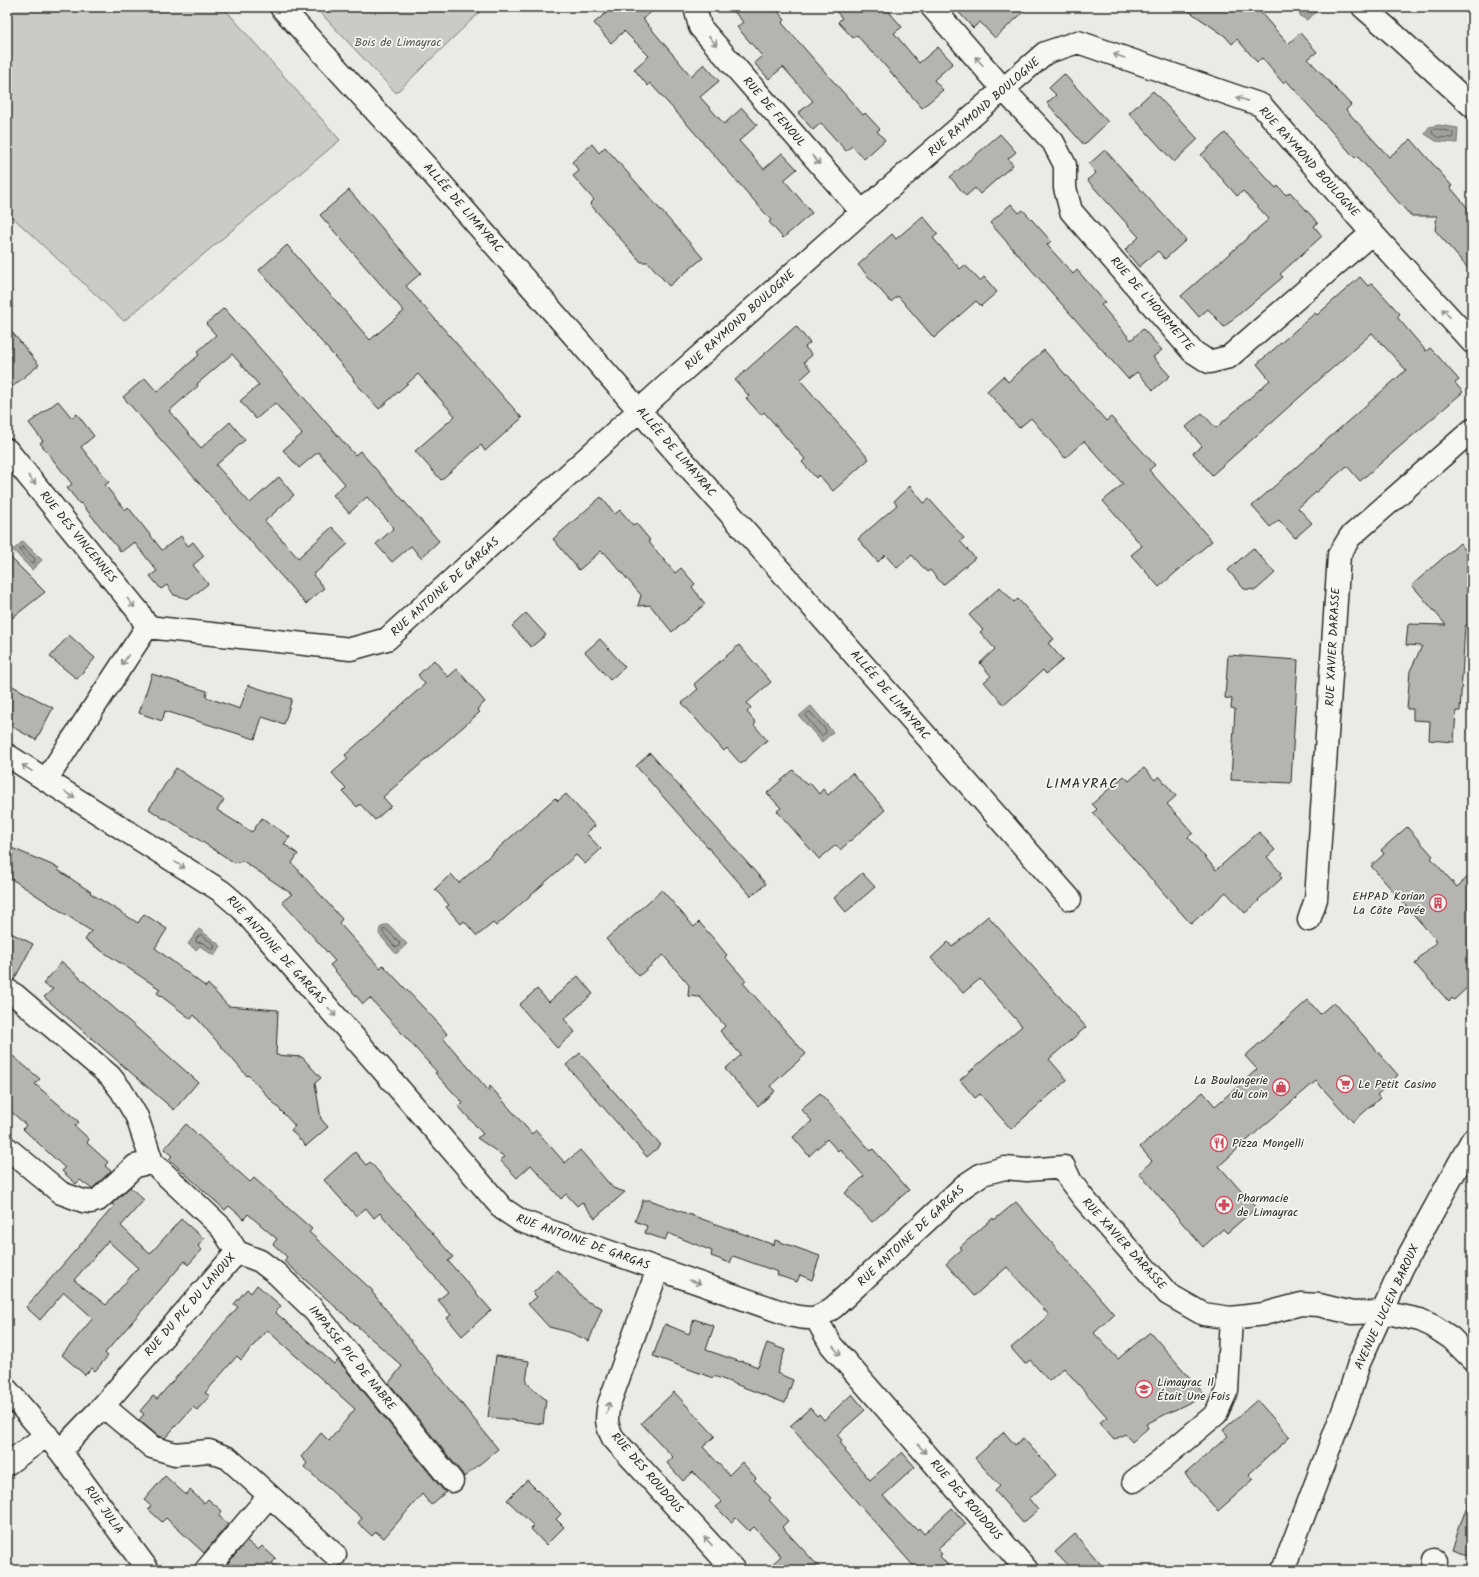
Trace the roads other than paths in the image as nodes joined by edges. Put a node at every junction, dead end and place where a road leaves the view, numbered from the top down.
1 (280, 7) edge
2 (696, 7) edge
3 (932, 7) edge
4 (1363, 7) edge
5 (1004, 90) junction
6 (1472, 106) edge
7 (862, 212) junction
8 (1372, 233) junction
9 (1472, 342) edge
10 (639, 410) junction
11 (1472, 430) edge
12 (7, 450) edge
13 (147, 627) junction
14 (7, 755) edge
15 (46, 780) junction
16 (1070, 899) dead end
17 (1309, 920) dead end
18 (7, 990) edge
19 (1472, 1140) edge
20 (7, 1148) edge
21 (152, 1162) junction
22 (1064, 1167) joint
23 (237, 1252) junction
24 (658, 1269) junction
25 (1383, 1312) junction
26 (816, 1318) junction
27 (1231, 1318) junction
28 (1472, 1359) edge
29 (7, 1390) edge
30 (102, 1406) junction
31 (53, 1443) junction
32 (7, 1464) edge
33 (452, 1481) dead end
34 (1134, 1481) dead end
35 (269, 1496) junction
36 (335, 1555) dead end
37 (148, 1570) edge
38 (206, 1570) edge
39 (734, 1570) edge
40 (1027, 1570) edge
41 (1283, 1570) edge

1 - 10 street, ALLÉE DE LIMAYRAC
2 -> 7 street, RUE DE FENOUL
5 -> 3 street
4 - 6 street
5 - 7 street, RUE RAYMOND BOULOGNE
8 -> 5 street, RUE RAYMOND BOULOGNE
5 - 8 street, RUE DE L'HOURMETTE
7 - 10 street, RUE RAYMOND BOULOGNE
9 -> 8 street, RUE RAYMOND BOULOGNE
10 - 13 street, RUE ANTOINE DE GARGAS
10 - 16 street, ALLÉE DE LIMAYRAC
11 - 17 street, RUE XAVIER DARASSE
12 -> 13 street, RUE DES VINCENNES
13 -> 15 street
15 -> 14 street
15 -> 24 street, RUE ANTOINE DE GARGAS
18 - 21 street, RUE DU PIC DU LANOUX
19 - 25 street, AVENUE LUCIEN BAROUX
20 - 21 street
21 - 23 street, RUE DU PIC DU LANOUX
22 - 26 street, RUE ANTOINE DE GARGAS
22 - 27 street, RUE XAVIER DARASSE
23 - 30 street, RUE DU PIC DU LANOUX
23 - 33 street, IMPASSE PIC DE NABRE
24 -> 26 street, RUE ANTOINE DE GARGAS
39 -> 24 street, RUE DES ROUDOUS
25 - 27 street, RUE XAVIER DARASSE
25 - 28 street, RUE XAVIER DARASSE
25 - 41 street, AVENUE LUCIEN BAROUX
26 -> 40 street, RUE DES ROUDOUS
27 - 34 street
29 - 31 street, RUE JULIA
30 - 31 street, RUE DU PIC DU LANOUX
30 - 35 street
31 - 32 street, RUE DU PIC DU LANOUX
31 - 37 street, RUE JULIA
35 - 36 street
35 - 38 street

